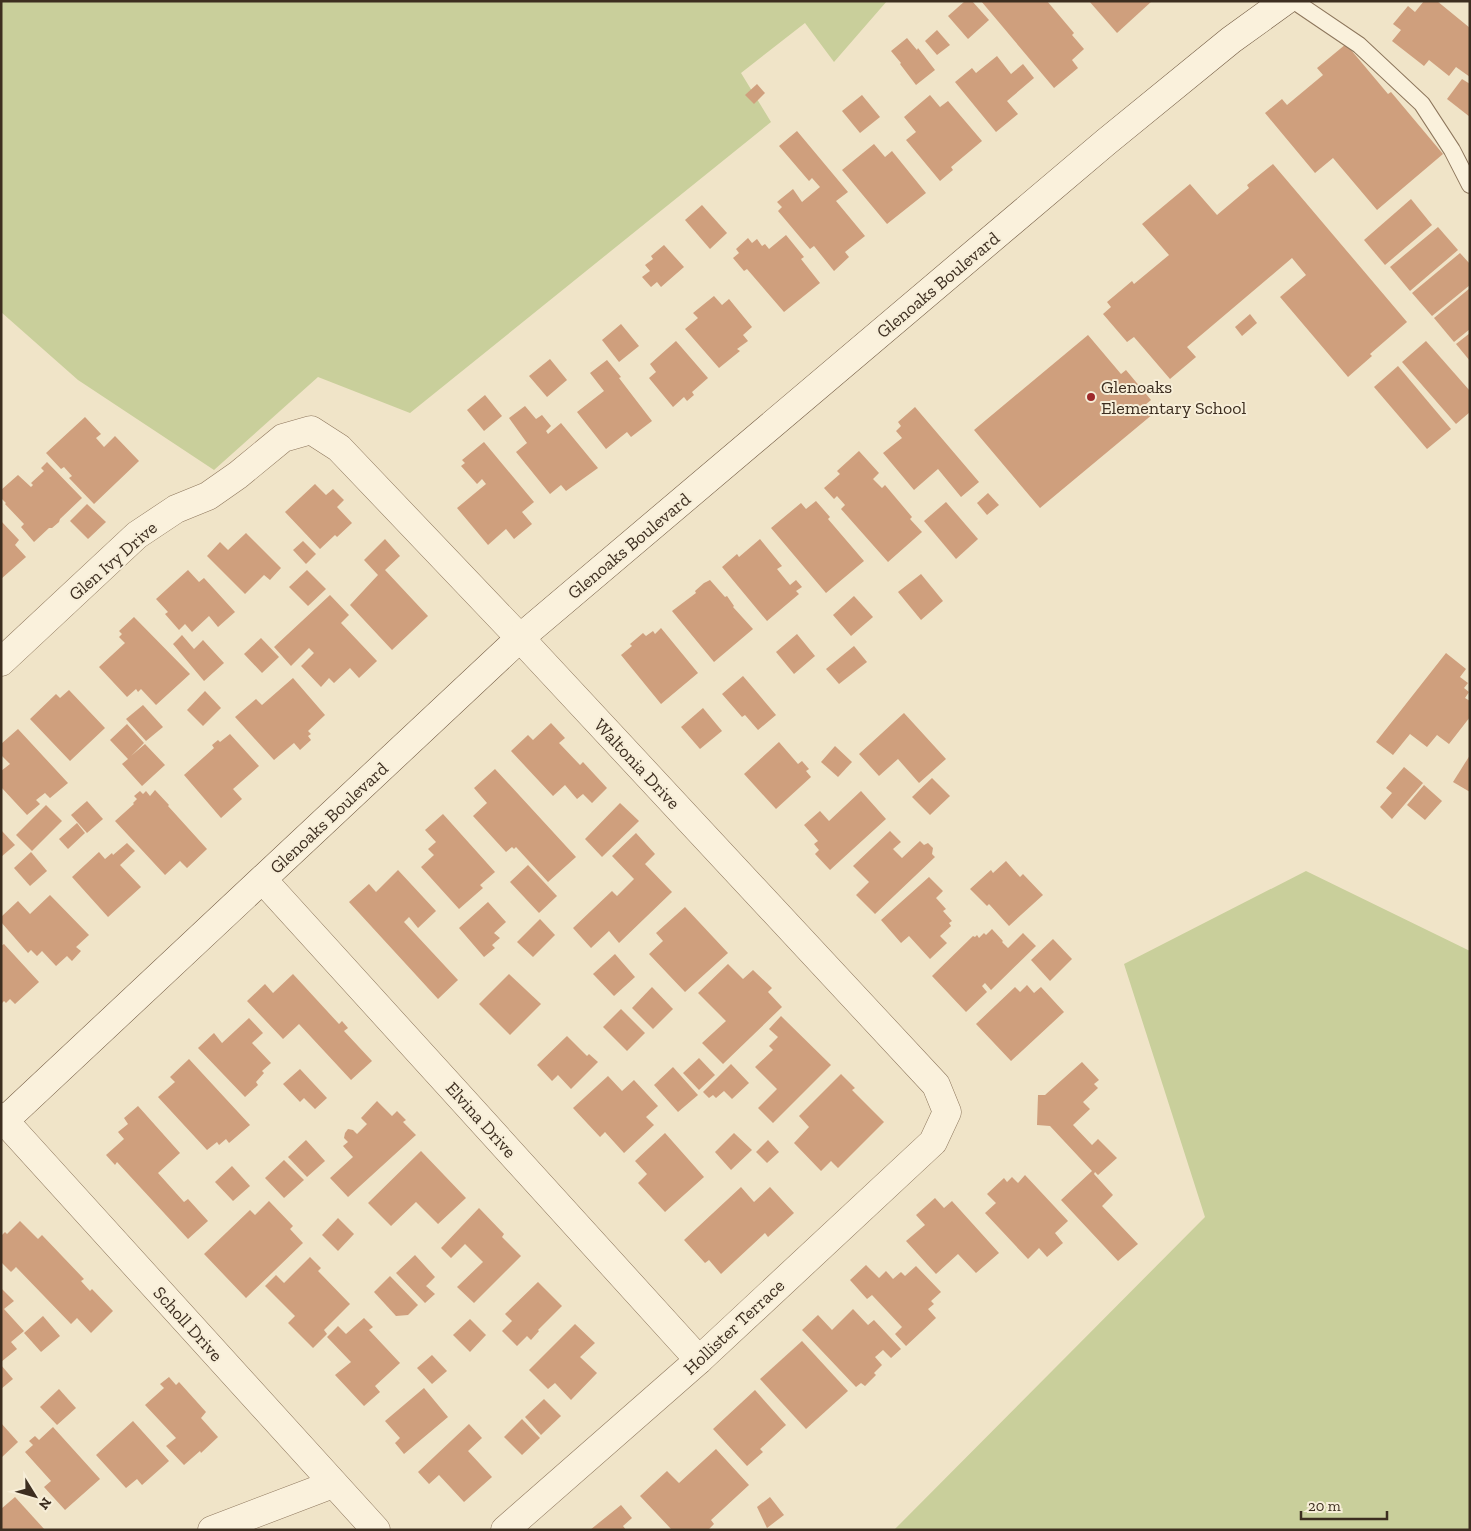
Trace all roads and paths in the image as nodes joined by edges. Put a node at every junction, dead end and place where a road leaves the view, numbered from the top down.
1 (1284, 1) edge
2 (1294, 1) edge
3 (1470, 185) edge
4 (311, 430) joint
5 (520, 638) junction
6 (1, 662) edge
7 (263, 880) junction
8 (947, 1112) joint
9 (2, 1121) edge
10 (698, 1360) junction
11 (333, 1484) junction
12 (212, 1530) edge
13 (376, 1530) edge
14 (505, 1530) edge

1 - 5 street, Glenoaks Boulevard
2 - 3 lane
4 - 5 street, Waltonia Drive
4 - 6 street, Glen Ivy Drive
5 - 7 street, Glenoaks Boulevard
5 - 8 street, Waltonia Drive
7 - 9 street, Glenoaks Boulevard
7 - 10 street, Elvina Drive
8 - 10 street, Hollister Terrace
9 - 11 street, Scholl Drive
10 - 14 street, Hollister Terrace
11 - 12 street
11 - 13 street, Scholl Drive

